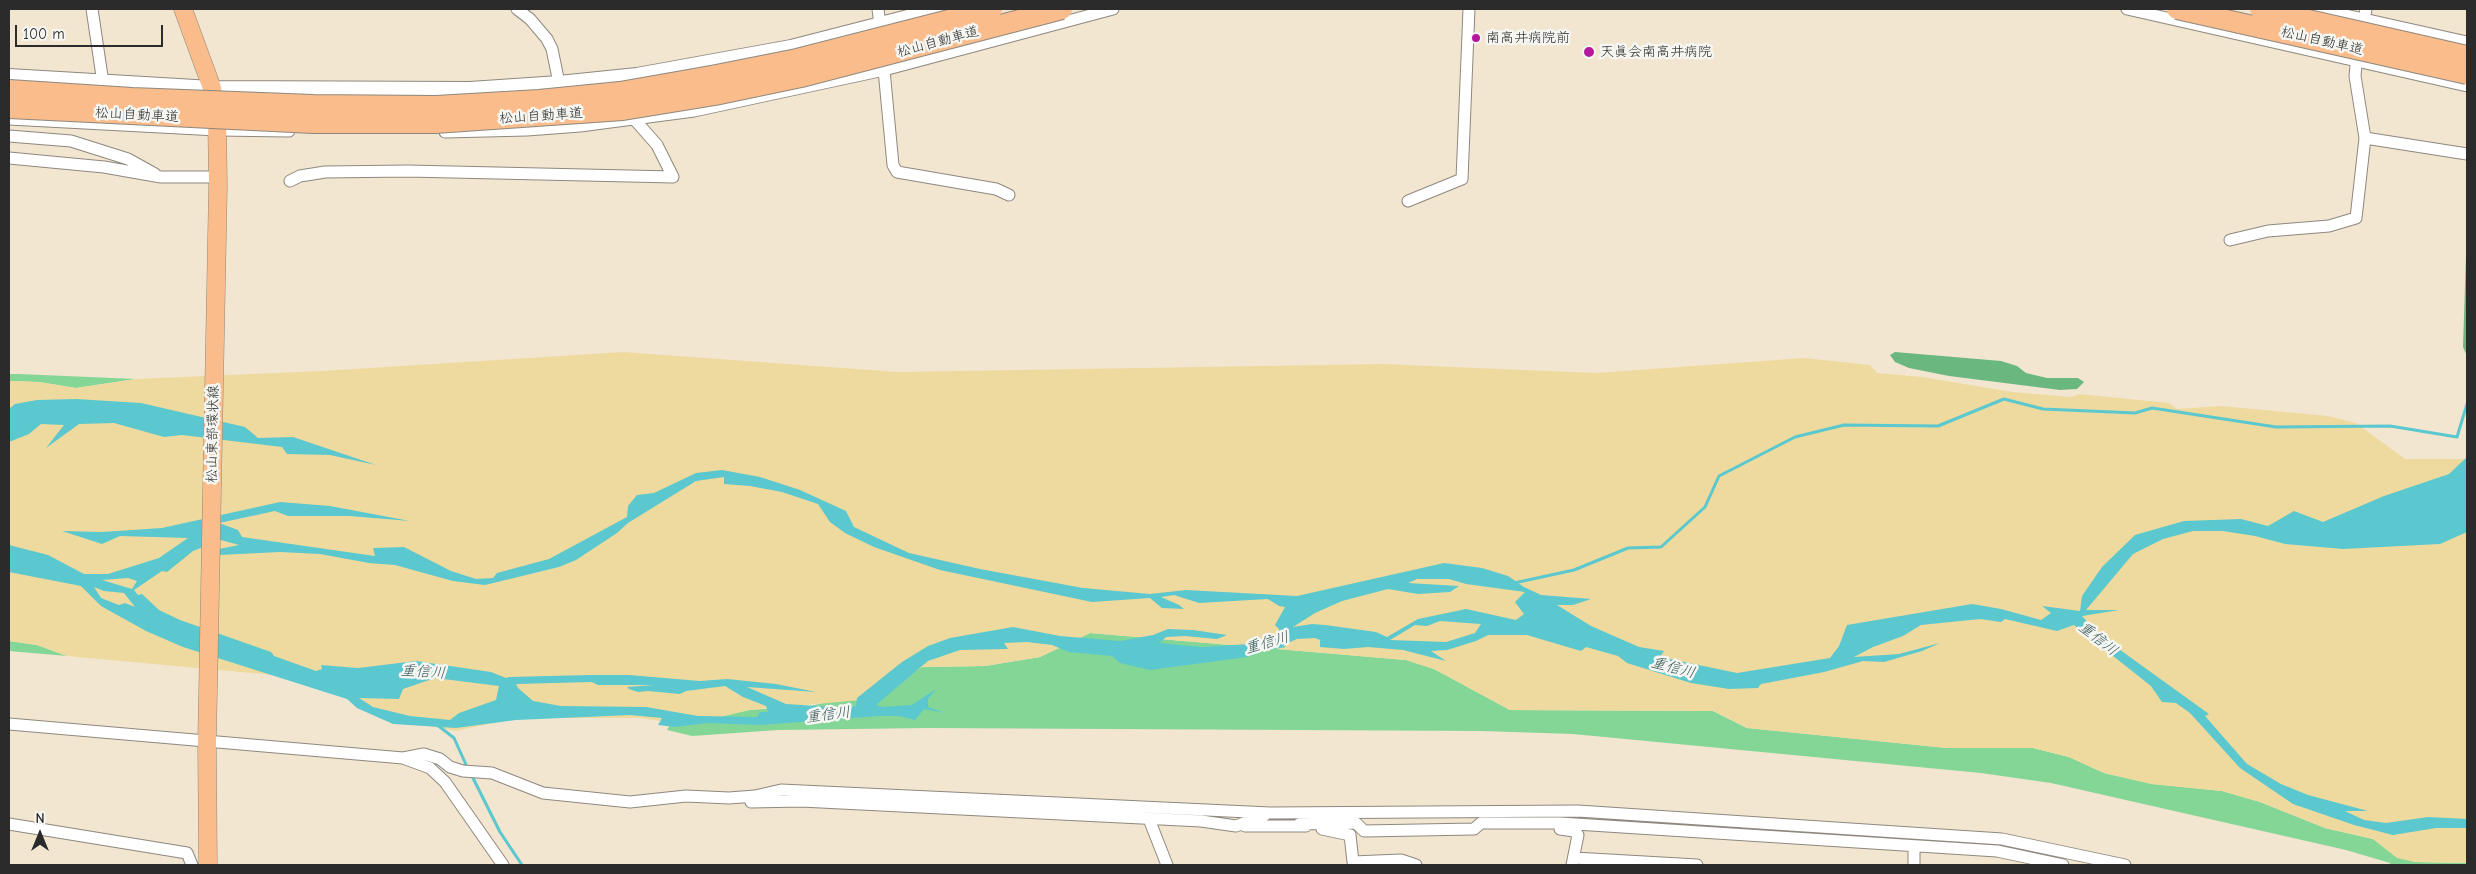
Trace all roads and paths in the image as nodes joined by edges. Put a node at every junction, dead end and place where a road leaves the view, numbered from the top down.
1 (92, 9) edge
2 (183, 9) edge
3 (517, 9) edge
4 (878, 9) edge
5 (939, 9) edge
6 (992, 9) edge
7 (1062, 9) edge
8 (1112, 9) edge
9 (1469, 9) edge
10 (2127, 9) edge
11 (2177, 9) edge
12 (2260, 9) edge
13 (2319, 9) edge
14 (2365, 14) edge
15 (880, 25) junction
16 (2467, 32) edge
17 (2464, 46) edge
18 (2356, 61) junction
19 (884, 70) junction
20 (2467, 74) edge
21 (9, 76) edge
22 (103, 83) junction
23 (559, 83) junction
24 (2467, 86) edge
25 (212, 88) junction
26 (9, 90) edge
27 (9, 108) edge
28 (9, 119) edge
29 (635, 120) junction
30 (217, 130) junction
31 (9, 136) edge
32 (2365, 138) junction
33 (2467, 154) edge
34 (9, 158) edge
35 (161, 177) junction
36 (290, 181) dead end
37 (218, 182) junction
38 (1009, 196) dead end
39 (1408, 201) dead end
40 (2230, 240) dead end
41 (9, 724) edge
42 (207, 740) junction
43 (403, 758) junction
44 (730, 798) junction
45 (1481, 811) junction
46 (1270, 813) junction
47 (1149, 820) junction
48 (1519, 823) junction
49 (9, 824) edge
50 (1299, 824) junction
51 (1236, 826) junction
52 (1914, 846) junction
53 (1573, 861) edge
54 (1597, 862) edge
55 (1643, 864) edge
56 (192, 865) edge
57 (208, 865) edge
58 (503, 865) edge
59 (1167, 865) edge
60 (1416, 865) edge
61 (1687, 865) edge
62 (1696, 865) edge
63 (1914, 865) edge
64 (2063, 865) edge
65 (2125, 865) edge

1 - 22 street
2 - 25 main road, 松山東部環状線
3 - 23 street
4 - 15 street
5 - 15 street
6 - 26 highway, 松山自動車道, bridge
7 - 27 highway, 松山自動車道, bridge
8 - 19 street
9 - 39 street
10 - 18 street
11 - 20 highway, 松山自動車道, bridge
12 - 17 highway, 松山自動車道, bridge
13 - 14 street
14 - 17 street
14 - 18 street
15 - 23 street
16 - 17 street
18 - 24 street
18 - 32 street
19 - 29 street
19 - 38 street
21 - 22 street
22 - 25 street
23 - 25 street
25 - 30 main road, 松山東部環状線
28 - 30 street
29 - 30 street
29 - 36 street
30 - 37 main road, 松山東部環状線
31 - 35 street
32 - 33 street
32 - 40 street
34 - 35 street
35 - 37 street
37 - 42 main road, 松山東部環状線
41 - 42 street
42 - 43 street
42 - 57 main road, 松山東部環状線
43 - 44 street
43 - 58 street
44 - 46 street
44 - 47 street
45 - 46 street
45 - 48 street
45 - 65 street
46 - 51 street
47 - 51 street
47 - 59 street
48 - 50 street
48 - 52 street
48 - 53 street
49 - 56 street
50 - 51 street
50 - 60 street
52 - 63 street
52 - 64 street
53 - 54 street
54 - 55 street
55 - 61 street
61 - 62 street

